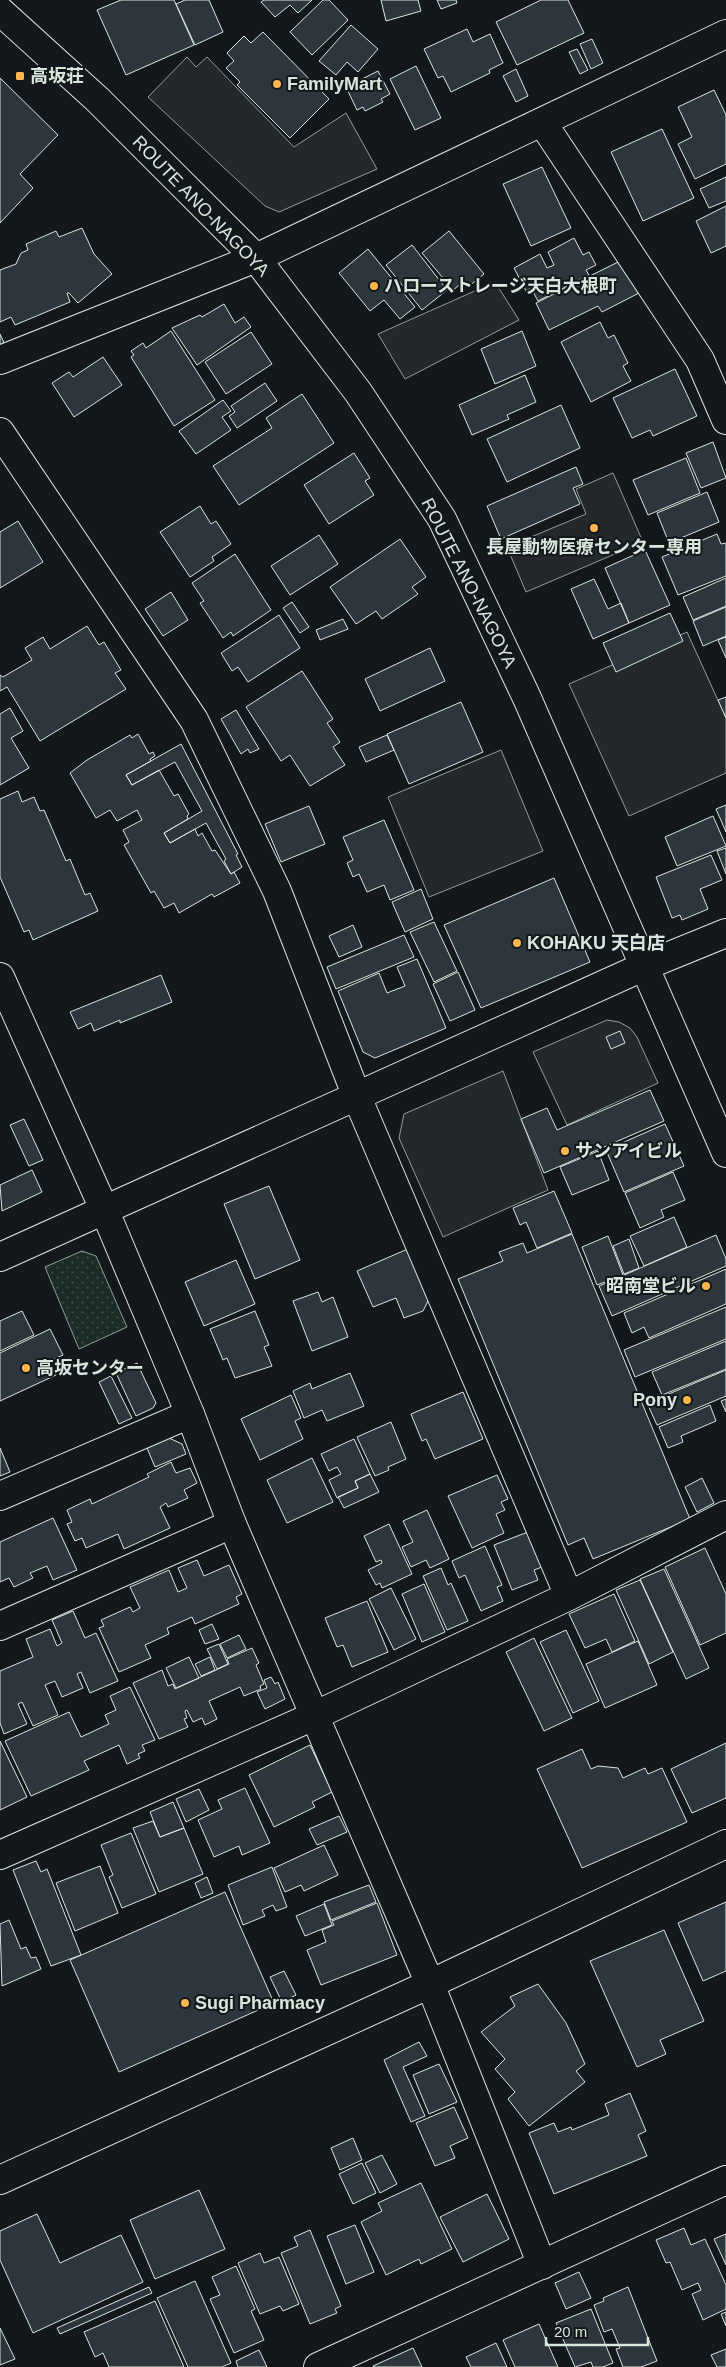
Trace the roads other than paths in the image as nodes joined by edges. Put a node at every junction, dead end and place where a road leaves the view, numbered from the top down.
1 (0, 11) edge
2 (726, 34) edge
3 (542, 122) junction
4 (256, 258) junction
5 (0, 360) edge
6 (726, 420) edge
7 (0, 432) edge
8 (726, 933) edge
9 (645, 966) junction
10 (0, 977) edge
11 (358, 1097) junction
12 (726, 1153) edge
13 (104, 1209) junction
14 (0, 1256) edge
15 (190, 1414) junction
16 (0, 1496) edge
17 (726, 1515) edge
18 (232, 1524) junction
19 (570, 1596) junction
20 (0, 1626) edge
21 (314, 1716) junction
22 (726, 1844) edge
23 (0, 1855) edge
24 (430, 1984) junction
25 (0, 2180) edge
26 (726, 2180) edge
27 (542, 2265) junction
28 (318, 2367) edge

1 - 4 street, ROUTE ANO-NAGOYA
2 - 3 street
3 - 4 street
3 - 6 street
4 - 5 street
4 - 9 street, ROUTE ANO-NAGOYA
7 - 11 street
8 - 9 street
9 - 11 street
9 - 12 street, ROUTE ANO-NAGOYA
10 - 13 street
11 - 13 street
11 - 19 street
13 - 14 street
13 - 15 street
15 - 16 street
15 - 18 street
17 - 19 street
18 - 20 street
18 - 21 street
19 - 21 street
21 - 23 street
21 - 24 street
22 - 24 street
24 - 25 street
24 - 27 street
26 - 27 street
27 - 28 street

